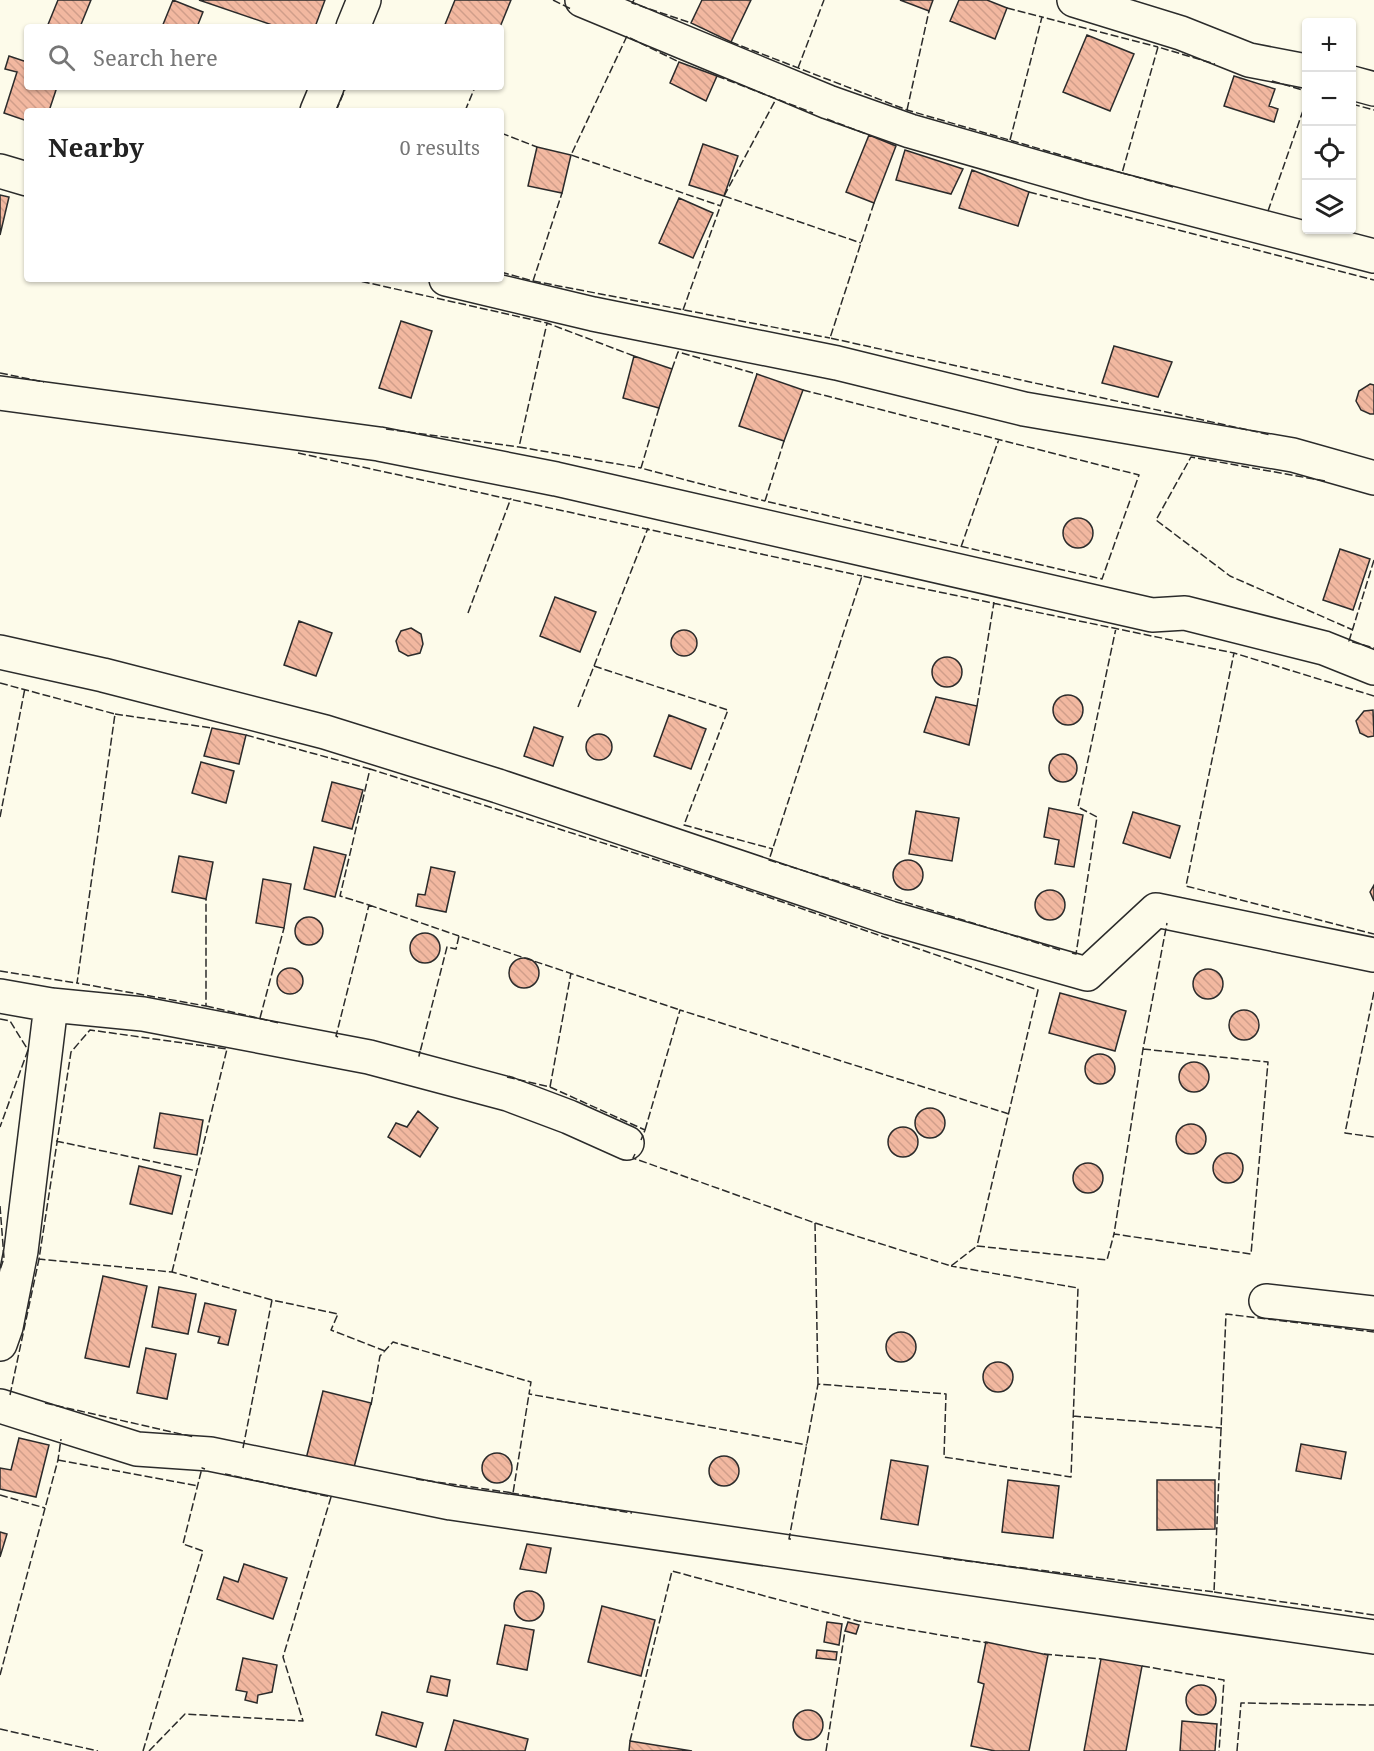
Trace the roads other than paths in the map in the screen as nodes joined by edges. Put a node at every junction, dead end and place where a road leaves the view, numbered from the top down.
1 (364, 0) edge
2 (582, 0) edge
3 (1074, 0) edge
4 (354, 24) edge
5 (1302, 70) edge
6 (1356, 84) edge
7 (1374, 89) edge
8 (326, 90) edge
9 (318, 108) edge
10 (0, 171) edge
11 (24, 178) edge
12 (1374, 256) edge
13 (459, 282) edge
14 (0, 393) edge
15 (1374, 478) edge
16 (0, 652) edge
17 (1374, 668) edge
18 (1374, 955) edge
19 (0, 996) edge
20 (51, 1005) junction
21 (627, 1143) dead end
22 (1266, 1301) dead end
23 (1374, 1313) edge
24 (0, 1344) edge
25 (0, 1406) edge
26 (1374, 1637) edge

1 - 4 street
2 - 12 street
3 - 5 street
6 - 7 street
8 - 9 street
10 - 11 street
13 - 15 street
14 - 17 street
16 - 18 street
19 - 20 street
20 - 21 street
20 - 24 street
22 - 23 street
25 - 26 street

